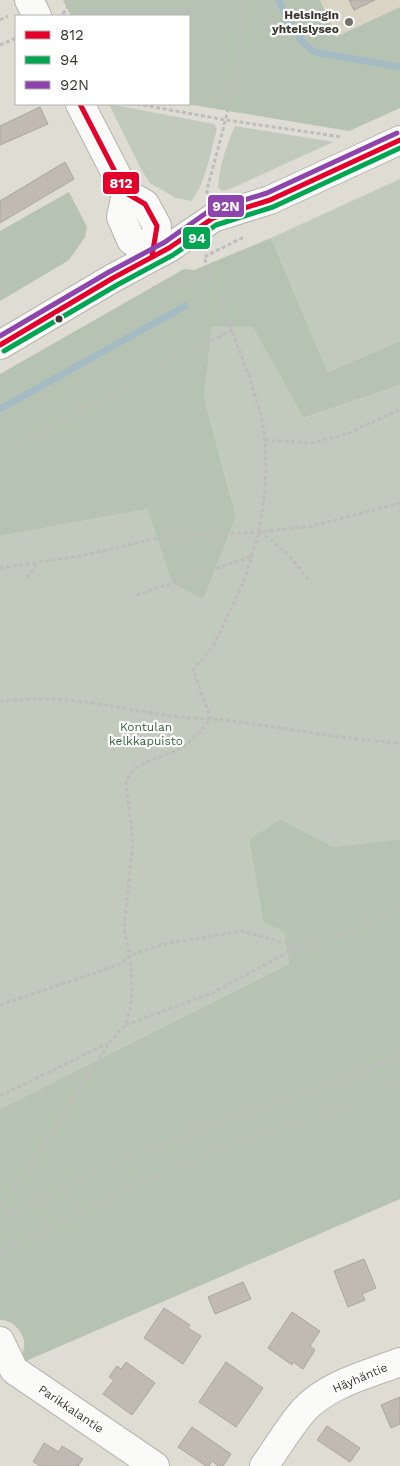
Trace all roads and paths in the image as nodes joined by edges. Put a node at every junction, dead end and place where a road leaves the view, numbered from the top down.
1 (29, 0) edge
2 (72, 0) edge
3 (243, 0) edge
4 (36, 15) edge
5 (63, 15) edge
6 (15, 38) edge
7 (0, 45) edge
8 (81, 105) edge
9 (143, 105) edge
10 (226, 120) junction
11 (348, 138) dead end
12 (400, 140) edge
13 (207, 197) dead end
14 (226, 245) dead end
15 (160, 252) junction
16 (212, 274) junction
17 (145, 289) dead end
18 (232, 330) junction
19 (0, 345) edge
20 (400, 409) edge
21 (265, 440) junction
22 (0, 456) edge
23 (400, 503) edge
24 (259, 532) junction
25 (251, 556) junction
26 (38, 564) junction
27 (0, 568) edge
28 (26, 578) dead end
29 (309, 581) dead end
30 (136, 595) dead end
31 (0, 702) edge
32 (211, 719) junction
33 (400, 743) edge
34 (400, 906) edge
35 (298, 947) junction
36 (130, 955) junction
37 (0, 1005) edge
38 (125, 1026) junction
39 (109, 1042) junction
40 (400, 1054) edge
41 (400, 1082) edge
42 (0, 1096) edge
43 (0, 1204) edge
44 (0, 1217) edge
45 (0, 1251) edge
46 (0, 1341) edge
47 (400, 1362) edge
48 (155, 1466) edge
49 (264, 1466) edge

1 - 4 street
2 - 5 path
3 - 10 path
6 - 7 path
8 - 15 street
9 - 10 path
10 - 11 path
10 - 13 path
12 - 15 street
14 - 16 path
15 - 19 street
16 - 17 path
16 - 18 path
18 - 21 path
18 - 22 path
20 - 21 path
21 - 24 path
23 - 24 path
24 - 25 path
24 - 26 path
24 - 29 path
25 - 30 path
25 - 32 path
26 - 27 path
26 - 28 path
31 - 32 path
32 - 33 path
32 - 36 path
34 - 35 path
35 - 36 path
35 - 38 path
36 - 37 path
36 - 38 path
38 - 39 path
39 - 42 path
39 - 43 path
40 - 44 path
41 - 45 path
46 - 48 street, Parikkalantie
47 - 49 street, Häyhäntie

